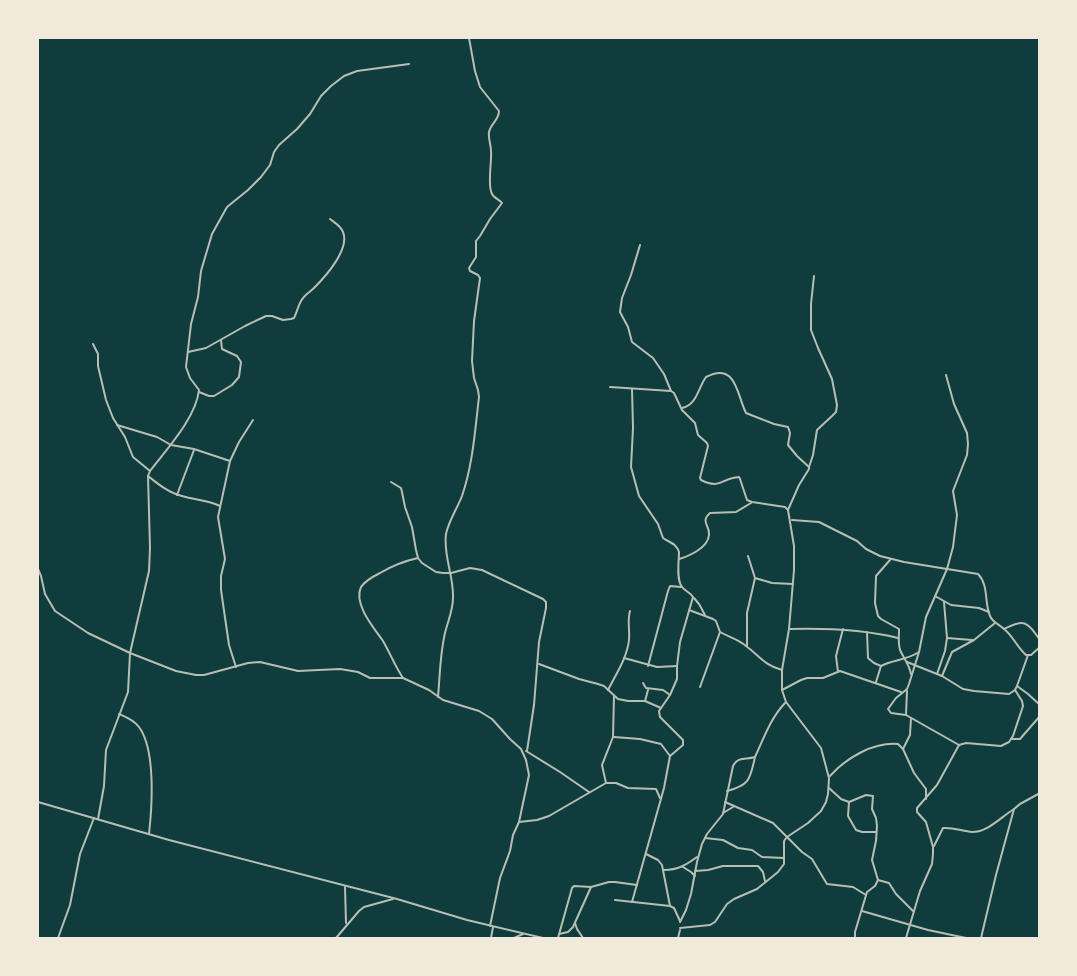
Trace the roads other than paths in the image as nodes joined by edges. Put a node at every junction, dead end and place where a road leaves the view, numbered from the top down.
1 (469, 38) edge
2 (409, 64) dead end
3 (330, 219) dead end
4 (640, 245) dead end
5 (814, 276) dead end
6 (221, 340) junction
7 (93, 344) dead end
8 (188, 352) junction
9 (946, 375) dead end
10 (610, 387) dead end
11 (632, 388) junction
12 (671, 391) junction
13 (200, 392) junction
14 (687, 407) junction
15 (681, 408) junction
16 (687, 416) junction
17 (253, 420) dead end
18 (117, 425) junction
19 (171, 445) junction
20 (194, 449) junction
21 (230, 461) junction
22 (809, 466) junction
23 (150, 471) junction
24 (148, 476) junction
25 (391, 482) dead end
26 (177, 495) junction
27 (747, 500) junction
28 (752, 502) junction
29 (220, 506) junction
30 (745, 507) junction
31 (788, 510) junction
32 (791, 519) junction
33 (748, 556) dead end
34 (418, 558) junction
35 (679, 559) junction
36 (890, 559) junction
37 (38, 569) edge
38 (947, 570) junction
39 (451, 573) junction
40 (755, 578) junction
41 (793, 584) junction
42 (681, 587) junction
43 (935, 596) junction
44 (693, 597) junction
45 (944, 602) junction
46 (689, 610) junction
47 (630, 611) dead end
48 (989, 612) junction
49 (705, 615) junction
50 (995, 623) junction
51 (1004, 628) junction
52 (789, 629) junction
53 (843, 629) junction
54 (720, 632) junction
55 (867, 632) junction
56 (898, 638) junction
57 (947, 638) junction
58 (974, 640) junction
59 (1040, 640) edge
60 (747, 646) junction
61 (1040, 647) edge
62 (919, 652) junction
63 (130, 653) junction
64 (1028, 656) junction
65 (624, 658) junction
66 (907, 660) junction
67 (537, 663) junction
68 (915, 665) junction
69 (648, 666) junction
70 (677, 666) junction
71 (881, 666) junction
72 (236, 667) junction
73 (782, 670) junction
74 (838, 672) junction
75 (937, 674) junction
76 (942, 676) junction
77 (911, 677) junction
78 (403, 678) junction
79 (643, 683) dead end
80 (876, 683) junction
81 (1017, 686) junction
82 (700, 687) dead end
83 (649, 689) junction
84 (907, 689) junction
85 (608, 690) junction
86 (782, 690) junction
87 (1015, 690) junction
88 (902, 692) junction
89 (670, 695) junction
90 (614, 696) junction
91 (438, 697) junction
92 (645, 701) junction
93 (786, 702) junction
94 (1040, 705) edge
95 (660, 708) junction
96 (120, 714) junction
97 (906, 715) junction
98 (1040, 716) edge
99 (911, 717) junction
100 (613, 737) junction
101 (1011, 739) junction
102 (959, 745) junction
103 (521, 749) junction
104 (903, 749) junction
105 (527, 752) junction
106 (670, 756) junction
107 (755, 757) junction
108 (829, 778) junction
109 (606, 783) junction
110 (664, 788) junction
111 (829, 788) junction
112 (656, 789) junction
113 (727, 791) junction
114 (589, 792) junction
115 (1040, 793) edge
116 (660, 798) junction
117 (926, 799) junction
118 (38, 802) edge
119 (725, 802) junction
120 (849, 802) junction
121 (733, 807) junction
122 (1014, 809) junction
123 (723, 814) junction
124 (96, 819) junction
125 (519, 822) junction
126 (876, 832) junction
127 (149, 834) junction
128 (787, 837) junction
129 (705, 838) junction
130 (933, 847) junction
131 (646, 854) junction
132 (698, 856) junction
133 (784, 858) junction
134 (683, 867) junction
135 (664, 870) junction
136 (695, 871) junction
137 (695, 876) junction
138 (878, 880) junction
139 (766, 882) junction
140 (637, 885) junction
141 (345, 886) junction
142 (584, 887) junction
143 (591, 887) junction
144 (587, 894) junction
145 (866, 895) junction
146 (394, 899) junction
147 (615, 900) dead end
148 (632, 902) junction
149 (670, 906) junction
150 (862, 911) junction
151 (913, 911) junction
152 (680, 922) junction
153 (575, 923) junction
154 (346, 925) junction
155 (910, 925) junction
156 (492, 926) junction
157 (680, 928) junction
158 (525, 934) junction
159 (559, 934) junction
160 (533, 937) edge
161 (679, 938) edge
162 (58, 939) edge
163 (336, 939) edge
164 (491, 939) edge
165 (514, 939) edge
166 (524, 939) edge
167 (543, 939) edge
168 (558, 939) edge
169 (583, 939) edge
170 (855, 939) edge
171 (906, 939) edge
172 (966, 939) edge
173 (981, 939) edge

1 - 39 street
2 - 8 street
3 - 6 street
4 - 12 street
5 - 22 street
6 - 8 street
6 - 13 street
7 - 18 street
8 - 13 street
9 - 38 street
10 - 11 street
11 - 12 street
11 - 35 street
12 - 15 street
13 - 19 street
14 - 15 street
14 - 16 street
14 - 22 street
15 - 16 street
16 - 27 street
17 - 21 street
18 - 19 street
18 - 23 street
19 - 20 street
19 - 23 street
20 - 21 street
20 - 26 street
21 - 29 street
22 - 31 street
23 - 24 street
24 - 26 street
24 - 63 street
25 - 34 street
26 - 29 street
27 - 28 street
27 - 30 street
28 - 30 street
28 - 31 street
29 - 72 street
30 - 35 street
31 - 32 street
32 - 36 street
32 - 41 street
33 - 40 street
34 - 39 street
34 - 78 street
35 - 42 street
36 - 38 street
36 - 56 street
37 - 63 street
38 - 43 street
38 - 48 street
39 - 67 street
39 - 91 street
40 - 41 street
40 - 60 street
41 - 52 street
42 - 44 street
42 - 69 street
43 - 45 street
43 - 62 street
44 - 46 street
44 - 49 street
45 - 48 street
45 - 57 street
46 - 49 street
46 - 70 street
47 - 65 street
48 - 50 street
49 - 54 street
50 - 51 street
50 - 58 street
51 - 59 street
51 - 64 street
52 - 53 street
52 - 73 street
53 - 55 street
53 - 74 street
54 - 60 street
54 - 82 street
55 - 56 street
55 - 71 street
56 - 66 street
57 - 58 street
57 - 75 street
58 - 76 street
60 - 73 street
61 - 64 street
62 - 66 street
62 - 68 street
63 - 72 street
63 - 96 street
64 - 81 street
65 - 69 street
65 - 85 street
66 - 68 street
66 - 71 street
66 - 77 street
67 - 85 street
67 - 105 street
68 - 75 street
68 - 77 street
69 - 70 street
70 - 89 street
71 - 80 street
72 - 78 street
73 - 86 street
74 - 80 street
74 - 86 street
75 - 76 street
76 - 87 street
77 - 84 street
78 - 91 street
79 - 83 street
80 - 88 street
81 - 87 street
81 - 94 street
83 - 89 street
83 - 92 street
84 - 88 street
84 - 97 street
85 - 90 street
86 - 93 street
87 - 101 street
88 - 97 street
89 - 95 street
90 - 92 street
90 - 100 street
91 - 103 street
92 - 95 street
93 - 107 street
93 - 108 street
95 - 106 street
96 - 124 street
96 - 127 street
97 - 99 street
98 - 101 street
99 - 102 street
99 - 104 street
100 - 106 street
100 - 109 street
101 - 102 street
102 - 117 street
103 - 105 street
103 - 125 street
104 - 108 street
104 - 117 street
105 - 114 street
106 - 110 street
107 - 113 street
107 - 113 street
108 - 111 street
109 - 112 street
109 - 114 street
110 - 112 street
110 - 116 street
111 - 120 street
111 - 128 street
112 - 116 street
113 - 119 street
114 - 125 street
115 - 122 street
116 - 131 street
117 - 130 street
118 - 124 street
119 - 121 street
119 - 123 street
120 - 126 street
120 - 126 street
121 - 123 street
121 - 128 street
122 - 130 street
122 - 173 street
123 - 129 street
124 - 127 street
124 - 162 street
125 - 156 street
126 - 138 street
127 - 141 street
128 - 133 street
128 - 145 street
129 - 132 street
129 - 133 street
130 - 151 street
131 - 135 street
131 - 140 street
132 - 134 street
132 - 136 street
133 - 139 street
134 - 135 street
134 - 137 street
135 - 149 street
136 - 137 street
136 - 139 street
137 - 152 street
138 - 145 street
138 - 151 street
139 - 157 street
140 - 143 street
140 - 148 street
141 - 146 street
141 - 154 street
142 - 143 street
142 - 144 street
142 - 159 street
143 - 144 street
144 - 153 street
145 - 150 street
146 - 154 street
146 - 156 street
147 - 148 street
148 - 149 street
149 - 152 street
150 - 155 street
150 - 170 street
151 - 155 street
152 - 157 street
153 - 159 street
153 - 169 street
154 - 163 street
155 - 171 street
155 - 172 street
156 - 158 street
156 - 164 street
157 - 161 street
158 - 160 street
158 - 165 street
158 - 166 street
159 - 168 street
160 - 167 street

